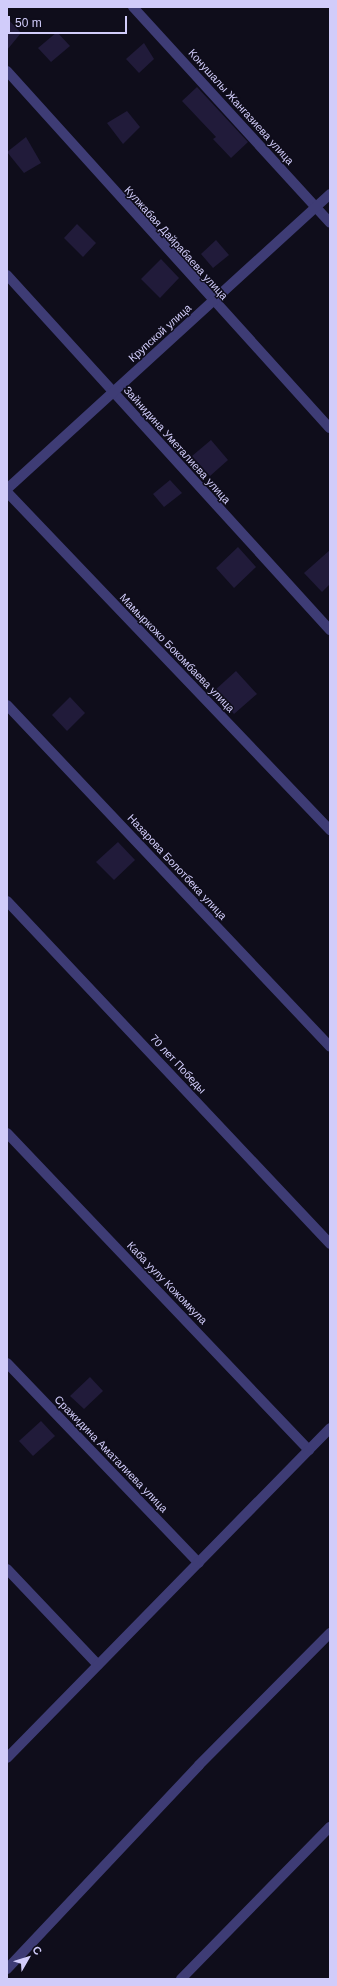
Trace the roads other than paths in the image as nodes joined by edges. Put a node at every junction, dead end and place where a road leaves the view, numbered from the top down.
1 (134, 7) edge
2 (7, 71) edge
3 (330, 194) edge
4 (315, 207) junction
5 (330, 223) edge
6 (7, 275) edge
7 (213, 301) junction
8 (113, 392) junction
9 (330, 428) edge
10 (7, 489) edge
11 (7, 492) edge
12 (330, 630) edge
13 (7, 705) edge
14 (330, 830) edge
15 (7, 901) edge
16 (330, 1046) edge
17 (7, 1133) edge
18 (330, 1244) edge
19 (7, 1363) edge
20 (330, 1428) edge
21 (309, 1450) junction
22 (198, 1563) junction
23 (10, 1573) edge
24 (330, 1633) edge
25 (98, 1665) junction
26 (7, 1758) edge
27 (330, 1827) edge
28 (7, 1969) edge
29 (181, 1979) edge

1 - 4 street, Конушалы Жангазиева улица
2 - 7 street, Кулжабая Дайрабаева улица
3 - 4 street, Крупской улица
4 - 5 street, Конушалы Жангазиева улица
4 - 7 street, Крупской улица
6 - 8 street, Зайнидина Уметалиева улица
7 - 8 street, Крупской улица
7 - 9 street, Кулжабая Дайрабаева улица
8 - 10 street, Крупской улица
8 - 12 street, Зайнидина Уметалиева улица
11 - 14 street, Мамыркожо Бокомбаева улица
13 - 16 street, Назарова Болотбека улица
15 - 18 street, 70 лет Победы
17 - 21 street, Каба уулу Кожомкула
19 - 22 street, Сражидина Аматалиева улица
20 - 21 street
21 - 22 street
22 - 25 street
23 - 25 street
24 - 28 street
25 - 26 street
27 - 29 street

